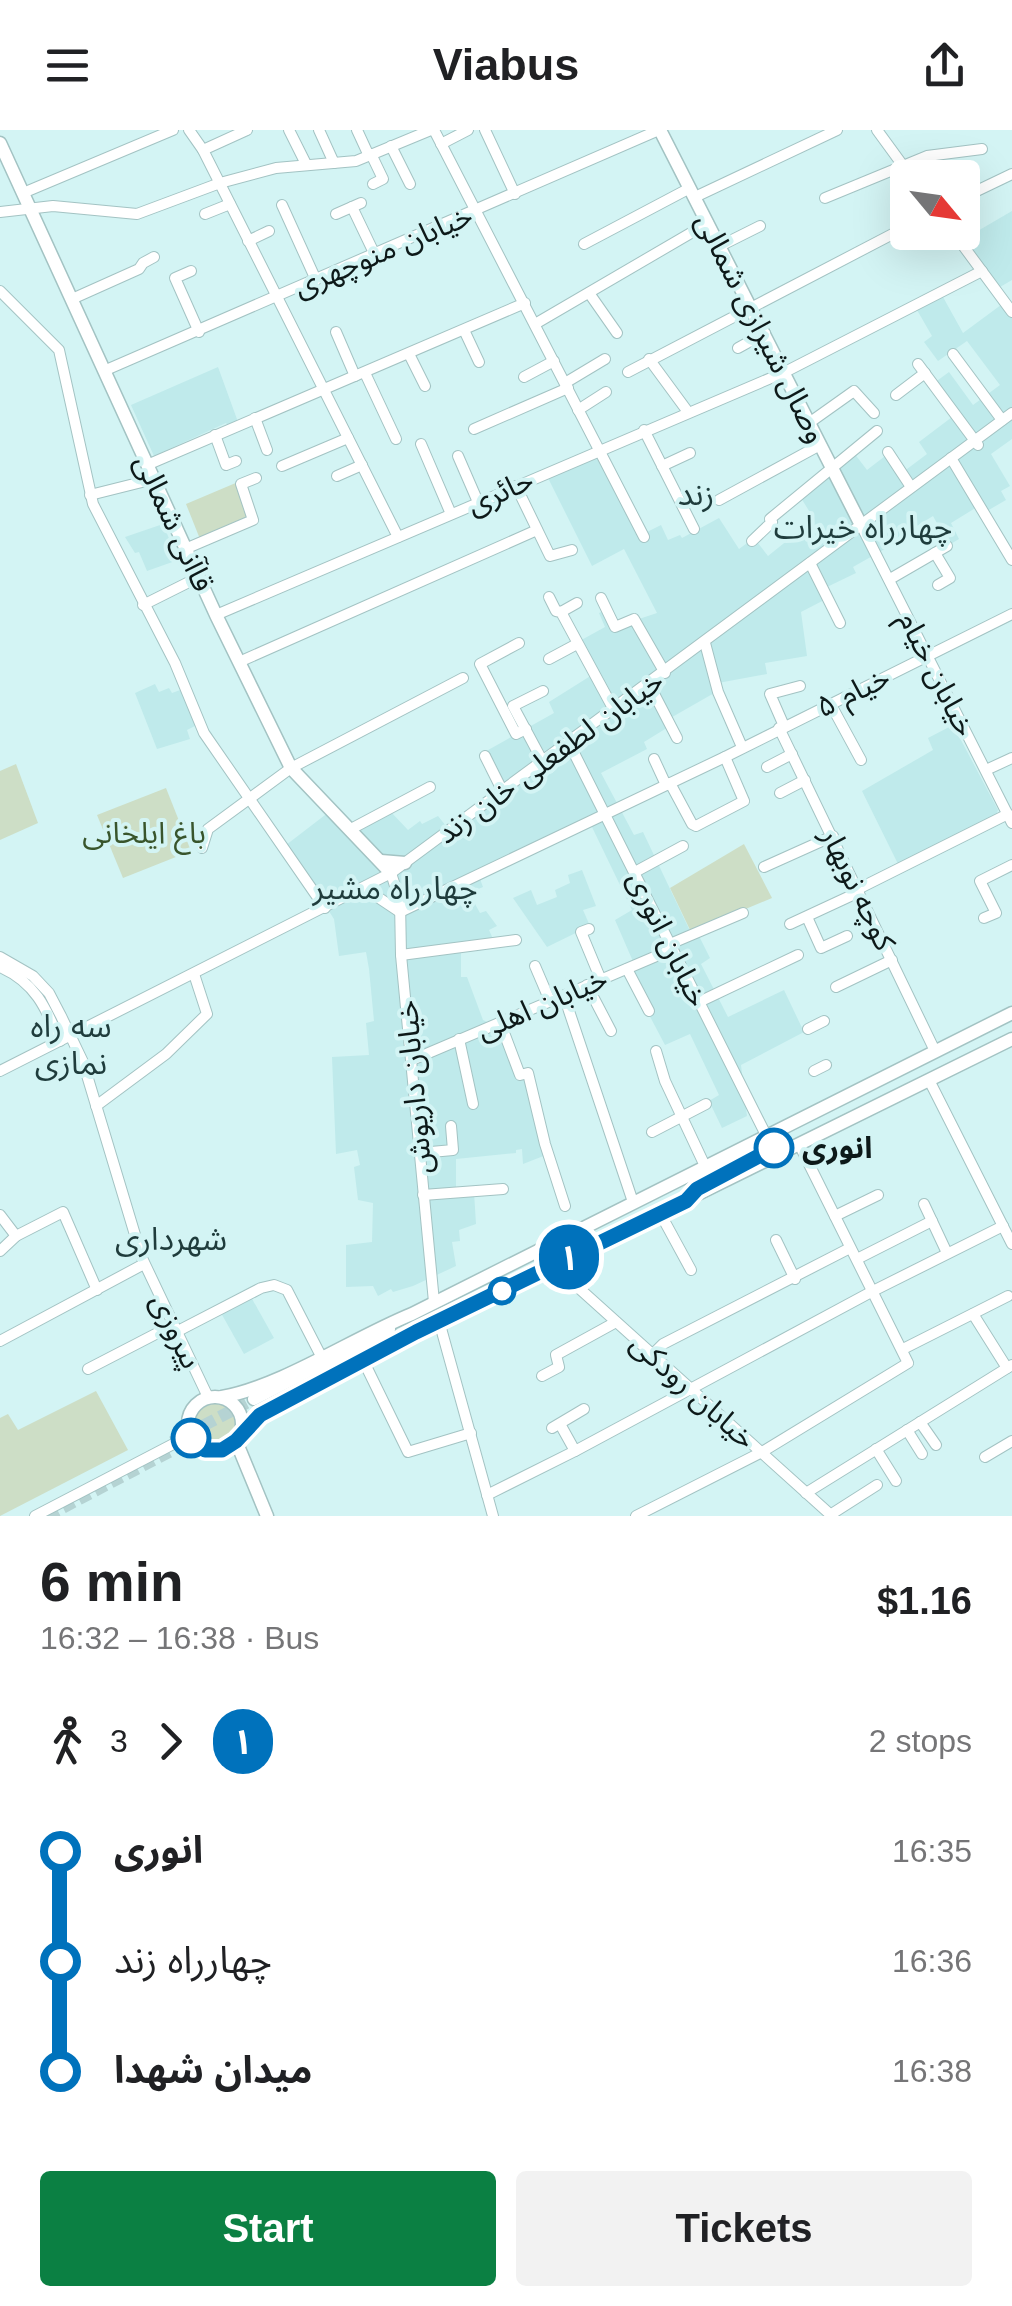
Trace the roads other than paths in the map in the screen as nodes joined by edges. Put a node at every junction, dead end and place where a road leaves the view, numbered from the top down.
1 (173, 130) edge
2 (190, 130) edge
3 (247, 130) edge
4 (288, 130) edge
5 (319, 130) edge
6 (357, 130) edge
7 (433, 130) edge
8 (468, 130) edge
9 (485, 130) edge
10 (660, 130) edge
11 (837, 130) edge
12 (877, 130) edge
13 (0, 144) edge
14 (441, 144) junction
15 (391, 146) junction
16 (982, 149) dead end
17 (203, 150) junction
18 (370, 155) junction
19 (900, 160) edge
20 (915, 160) edge
21 (334, 163) junction
22 (306, 164) junction
23 (890, 170) edge
24 (1012, 174) edge
25 (220, 182) junction
26 (373, 184) dead end
27 (410, 184) dead end
28 (980, 189) edge
29 (693, 192) junction
30 (23, 193) junction
31 (515, 194) junction
32 (825, 198) dead end
33 (230, 204) junction
34 (282, 205) dead end
35 (30, 208) junction
36 (475, 211) junction
37 (0, 212) edge
38 (204, 214) dead end
39 (336, 214) dead end
40 (708, 223) junction
41 (760, 226) dead end
42 (269, 231) dead end
43 (890, 235) edge
44 (248, 241) junction
45 (584, 244) dead end
46 (720, 246) junction
47 (967, 250) edge
48 (376, 255) junction
49 (154, 257) dead end
50 (982, 270) junction
51 (191, 272) dead end
52 (316, 280) junction
53 (1012, 285) edge
54 (0, 291) edge
55 (589, 293) junction
56 (998, 294) junction
57 (277, 297) junction
58 (72, 298) junction
59 (525, 303) junction
60 (752, 306) junction
61 (1012, 312) edge
62 (535, 324) junction
63 (464, 330) junction
64 (198, 332) junction
65 (336, 332) dead end
66 (765, 333) junction
67 (617, 334) dead end
68 (738, 348) dead end
69 (409, 354) junction
70 (954, 354) dead end
71 (604, 359) dead end
72 (649, 359) junction
73 (479, 362) dead end
74 (554, 362) junction
75 (106, 370) junction
76 (628, 372) dead end
77 (785, 372) junction
78 (360, 374) junction
79 (524, 377) dead end
80 (566, 385) junction
81 (425, 386) dead end
82 (324, 389) junction
83 (606, 392) dead end
84 (896, 395) dead end
85 (578, 410) junction
86 (688, 412) junction
87 (874, 413) dead end
88 (1007, 417) edge
89 (255, 418) junction
90 (810, 424) junction
91 (474, 429) dead end
92 (644, 430) junction
93 (877, 431) dead end
94 (216, 435) junction
95 (348, 438) junction
96 (396, 438) dead end
97 (421, 444) dead end
98 (976, 444) junction
99 (820, 445) junction
100 (600, 449) junction
101 (267, 450) dead end
102 (888, 452) dead end
103 (690, 453) dead end
104 (458, 456) dead end
105 (951, 458) junction
106 (236, 461) dead end
107 (362, 465) junction
108 (147, 466) junction
109 (282, 466) dead end
110 (662, 466) junction
111 (832, 468) junction
112 (337, 476) dead end
113 (256, 478) dead end
114 (154, 479) junction
115 (516, 486) junction
116 (911, 487) junction
117 (90, 495) junction
118 (719, 500) dead end
119 (478, 502) junction
120 (451, 514) junction
121 (861, 525) junction
122 (694, 529) dead end
123 (537, 530) junction
124 (398, 537) junction
125 (644, 537) dead end
126 (752, 541) dead end
127 (947, 546) dead end
128 (185, 549) junction
129 (572, 550) dead end
130 (935, 553) junction
131 (1012, 560) edge
132 (810, 563) junction
133 (199, 578) junction
134 (890, 579) junction
135 (938, 585) dead end
136 (549, 597) dead end
137 (601, 598) dead end
138 (577, 603) dead end
139 (143, 604) junction
140 (561, 612) junction
141 (1012, 614) edge
142 (216, 615) junction
143 (840, 623) dead end
144 (705, 643) junction
145 (519, 644) dead end
146 (577, 644) junction
147 (928, 655) junction
148 (549, 659) dead end
149 (238, 662) junction
150 (665, 672) junction
151 (463, 678) dead end
152 (649, 684) junction
153 (800, 686) dead end
154 (543, 691) dead end
155 (830, 703) junction
156 (614, 710) junction
157 (781, 727) junction
158 (526, 730) junction
159 (676, 738) dead end
160 (570, 743) junction
161 (742, 747) junction
162 (792, 754) junction
163 (485, 756) dead end
164 (726, 757) junction
165 (1012, 758) edge
166 (654, 759) dead end
167 (860, 760) dead end
168 (543, 762) junction
169 (767, 767) dead end
170 (291, 768) junction
171 (986, 770) junction
172 (751, 774) dead end
173 (804, 780) junction
174 (736, 781) junction
175 (668, 784) junction
176 (430, 787) dead end
177 (503, 792) junction
178 (780, 793) dead end
179 (249, 801) junction
180 (606, 814) junction
181 (1011, 820) edge
182 (350, 829) junction
183 (833, 836) junction
184 (203, 842) dead end
185 (683, 846) dead end
186 (380, 861) junction
187 (405, 863) junction
188 (1012, 865) edge
189 (764, 867) dead end
190 (635, 872) junction
191 (391, 873) junction
192 (364, 888) junction
193 (859, 891) junction
194 (325, 908) junction
195 (400, 912) junction
196 (743, 913) dead end
197 (807, 917) junction
198 (984, 918) dead end
199 (790, 924) dead end
200 (589, 929) dead end
201 (847, 936) dead end
202 (516, 940) dead end
203 (672, 946) junction
204 (401, 955) junction
205 (798, 955) dead end
206 (0, 956) edge
207 (892, 960) junction
208 (535, 966) dead end
209 (0, 967) edge
210 (626, 969) junction
211 (194, 974) junction
212 (601, 980) junction
213 (586, 986) junction
214 (836, 987) dead end
215 (45, 996) junction
216 (564, 996) junction
217 (550, 1001) junction
218 (699, 1002) junction
219 (648, 1011) dead end
220 (1012, 1013) edge
221 (61, 1016) junction
222 (824, 1020) dead end
223 (500, 1022) junction
224 (92, 1024) junction
225 (808, 1028) dead end
226 (611, 1031) dead end
227 (65, 1038) junction
228 (459, 1039) junction
229 (1012, 1039) edge
230 (656, 1051) dead end
231 (935, 1052) junction
232 (412, 1060) junction
233 (826, 1065) dead end
234 (0, 1071) edge
235 (814, 1071) dead end
236 (929, 1080) junction
237 (473, 1104) dead end
238 (706, 1104) dead end
239 (96, 1106) junction
240 (681, 1118) junction
241 (451, 1126) dead end
242 (652, 1132) dead end
243 (766, 1136) junction
244 (799, 1144) junction
245 (420, 1154) junction
246 (704, 1166) junction
247 (660, 1188) junction
248 (503, 1189) dead end
249 (878, 1194) dead end
250 (423, 1195) junction
251 (633, 1202) junction
252 (924, 1204) dead end
253 (565, 1206) dead end
254 (664, 1210) junction
255 (0, 1215) edge
256 (835, 1216) junction
257 (932, 1222) junction
258 (1003, 1226) junction
259 (16, 1236) junction
260 (776, 1240) dead end
261 (1012, 1244) edge
262 (850, 1248) junction
263 (0, 1251) edge
264 (947, 1253) junction
265 (857, 1260) junction
266 (559, 1262) junction
267 (144, 1264) junction
268 (691, 1270) dead end
269 (796, 1279) junction
270 (97, 1290) junction
271 (873, 1291) junction
272 (1008, 1296) dead end
273 (434, 1302) junction
274 (412, 1314) junction
275 (973, 1314) junction
276 (439, 1321) junction
277 (616, 1322) junction
278 (174, 1328) junction
279 (416, 1332) junction
280 (0, 1341) edge
281 (903, 1350) junction
282 (653, 1354) junction
283 (321, 1356) junction
284 (364, 1362) junction
285 (1010, 1367) edge
286 (88, 1370) dead end
287 (542, 1376) dead end
288 (691, 1388) junction
289 (215, 1397) junction
290 (255, 1403) junction
291 (584, 1409) dead end
292 (920, 1422) junction
293 (907, 1430) junction
294 (471, 1433) junction
295 (238, 1438) junction
296 (182, 1440) tunnel mouth
297 (1012, 1441) edge
298 (936, 1445) dead end
299 (876, 1449) junction
300 (222, 1450) junction
301 (575, 1451) junction
302 (762, 1452) junction
303 (922, 1454) dead end
304 (985, 1457) dead end
305 (241, 1462) junction
306 (896, 1481) dead end
307 (877, 1485) dead end
308 (806, 1492) junction
309 (488, 1495) junction
310 (831, 1515) edge
311 (36, 1516) edge
312 (259, 1516) edge
313 (268, 1516) edge
314 (494, 1516) edge
315 (636, 1516) edge

1 - 30 street
2 - 17 street
3 - 17 street
4 - 22 street
5 - 21 street
6 - 18 street
7 - 14 street
7 - 15 street
8 - 14 street
9 - 31 street
10 - 29 main road, وصال شیرازی شمالی
10 - 31 street, خیابان منوچهری
11 - 29 street
12 - 19 street
13 - 30 main road, قاآنی شمالی
14 - 36 street
15 - 18 street
15 - 27 street
16 - 20 street
17 - 25 street
18 - 21 street
18 - 26 street
21 - 22 street
22 - 25 street
23 - 32 street
24 - 28 street
25 - 33 street
25 - 35 street
29 - 40 main road, وصال شیرازی شمالی
29 - 45 street
30 - 35 main road, قاآنی شمالی
31 - 36 street, خیابان منوچهری
33 - 38 street
33 - 44 street
34 - 52 street
35 - 37 street
35 - 58 main road, قاآنی شمالی
36 - 48 street, خیابان منوچهری
36 - 59 street
39 - 48 street
40 - 46 main road, وصال شیرازی شمالی
40 - 55 street
41 - 46 street
42 - 44 street
43 - 60 street
44 - 57 street
46 - 60 main road, وصال شیرازی شمالی
47 - 50 street
48 - 52 street, خیابان منوچهری
49 - 58 street
50 - 56 street
50 - 77 street, حائری
51 - 64 street
52 - 57 street, خیابان منوچهری
53 - 56 street
54 - 117 street
55 - 62 street
55 - 67 street
56 - 61 street
57 - 64 street, خیابان منوچهری
57 - 82 street
58 - 75 main road, قاآنی شمالی
59 - 62 street
59 - 63 street
60 - 66 main road, وصال شیرازی شمالی
60 - 72 street
62 - 74 street
63 - 69 street
63 - 73 street
64 - 75 street, خیابان منوچهری
65 - 78 street
66 - 68 street
66 - 77 main road, وصال شیرازی شمالی
69 - 78 street
69 - 81 street
70 - 88 street
71 - 80 street
72 - 76 street
72 - 86 street
74 - 79 street
74 - 80 street
75 - 108 main road, قاآنی شمالی
77 - 86 street, حائری
77 - 90 main road, وصال شیرازی شمالی
78 - 82 street
78 - 96 street
80 - 85 street
80 - 91 street
82 - 89 street
82 - 95 street
83 - 85 street
84 - 98 street
85 - 100 street
86 - 92 street, حائری
87 - 90 street
88 - 98 street, خیابان لطفعلی خان زند
89 - 94 street
89 - 101 street
90 - 99 main road, وصال شیرازی شمالی
92 - 100 street, حائری
92 - 110 street
93 - 111 street
94 - 106 street
94 - 108 street
95 - 107 street
95 - 109 street
97 - 120 street
98 - 105 street, خیابان لطفعلی خان زند
99 - 111 main road, وصال شیرازی شمالی
99 - 118 street
100 - 115 street, حائری
100 - 125 street
102 - 116 street
103 - 110 street
104 - 119 street
105 - 116 street, خیابان لطفعلی خان زند
105 - 131 street
107 - 112 street
107 - 124 street
108 - 114 main road, قاآنی شمالی
110 - 122 street
111 - 121 main road, وصال شیرازی شمالی
111 - 126 street
113 - 128 street
114 - 117 street
114 - 128 main road, قاآنی شمالی
115 - 119 street, حائری
115 - 123 street
116 - 121 street, خیابان لطفعلی خان زند
117 - 139 street
119 - 120 street, حائری
120 - 124 street, حائری
121 - 132 street, خیابان لطفعلی خان زند
121 - 134 street, خیابان خیام
123 - 129 street
123 - 149 street
124 - 142 street, حائری
127 - 130 street
128 - 133 main road, قاآنی شمالی
130 - 134 street
130 - 135 street
132 - 143 street
132 - 144 street, خیابان لطفعلی خان زند
133 - 139 street
133 - 142 main road, قاآنی شمالی
134 - 147 street, خیابان خیام
136 - 140 street
137 - 150 street
138 - 140 street
139 - 179 street
140 - 146 street
141 - 147 street, ۵ خیام
142 - 149 main road, قاآنی شمالی
144 - 150 street, خیابان لطفعلی خان زند
144 - 161 street
145 - 158 street
146 - 148 street
146 - 156 street
147 - 155 street, ۵ خیام
147 - 171 street, خیابان خیام
149 - 170 main road, قاآنی شمالی
150 - 152 street, خیابان لطفعلی خان زند
151 - 170 street
152 - 156 street, خیابان لطفعلی خان زند
152 - 159 street
153 - 157 street
154 - 158 street
155 - 157 street, ۵ خیام
155 - 167 street
156 - 160 street, خیابان لطفعلی خان زند
157 - 161 street, ۵ خیام
157 - 162 street, کوچه نوبهار
158 - 168 street
160 - 168 street, خیابان لطفعلی خان زند
160 - 180 street, خیابان انوری
161 - 164 street, ۵ خیام
162 - 169 street
162 - 173 street, کوچه نوبهار
163 - 177 street
164 - 174 street
164 - 175 street, ۵ خیام
165 - 171 street
166 - 175 street
168 - 177 street, خیابان لطفعلی خان زند
170 - 179 street
170 - 182 main road, قاآنی شمالی
171 - 181 street, خیابان خیام
172 - 174 street
173 - 178 street
173 - 183 street, کوچه نوبهار
174 - 175 street
175 - 180 street, ۵ خیام
176 - 182 street
177 - 187 street, خیابان لطفعلی خان زند
179 - 184 street
179 - 194 street
180 - 190 street, خیابان انوری
180 - 195 street, ۵ خیام
181 - 193 street
182 - 186 main road, قاآنی شمالی
183 - 189 street
183 - 193 street, کوچه نوبهار
185 - 190 street
186 - 187 main road
186 - 191 main road, قاآنی شمالی
187 - 191 street, خیابان لطفعلی خان زند
188 - 198 street
190 - 203 street, خیابان انوری
191 - 192 street, خیابان لطفعلی خان زند
191 - 195 street, خیابان داریوش
192 - 194 street, خیابان لطفعلی خان زند
192 - 195 street
193 - 197 street
193 - 207 street, کوچه نوبهار
194 - 211 street, خیابان لطفعلی خان زند
195 - 204 street, خیابان داریوش
196 - 203 street, خیابان اهلی
197 - 199 street
197 - 201 street
200 - 212 street
202 - 204 street
203 - 210 street, خیابان اهلی
203 - 218 street, خیابان انوری
204 - 232 street, خیابان داریوش
205 - 218 street
206 - 215 street
207 - 214 street
207 - 231 street, کوچه نوبهار
208 - 217 street
209 - 215 street
210 - 212 street, خیابان اهلی
210 - 219 street
211 - 224 street, خیابان لطفعلی خان زند
211 - 239 street
212 - 213 street, خیابان اهلی
213 - 216 street, خیابان اهلی
213 - 226 street
215 - 221 street
215 - 227 street
216 - 217 street, خیابان اهلی
216 - 251 street
217 - 223 street, خیابان اهلی
218 - 243 street, خیابان انوری
220 - 231 main road
221 - 224 street
221 - 227 street
222 - 225 street
223 - 228 street, خیابان اهلی
223 - 253 street
224 - 227 street, خیابان لطفعلی خان زند
227 - 234 street, خیابان لطفعلی خان زند
227 - 239 street, پیروزی
228 - 232 street, خیابان اهلی
228 - 237 street
229 - 236 main road
230 - 240 street
231 - 243 main road
232 - 245 street, خیابان داریوش
233 - 235 street
236 - 244 main road
236 - 258 street
238 - 240 street
239 - 267 street, پیروزی
240 - 242 street
240 - 246 street
241 - 245 street
243 - 246 main road
244 - 254 main road
244 - 256 street
245 - 250 street, خیابان داریوش
246 - 247 main road
247 - 251 main road
247 - 254 main road
248 - 250 street
249 - 256 street
250 - 273 street, خیابان داریوش
251 - 273 main road
252 - 257 street
254 - 266 main road
254 - 268 street
255 - 259 street
256 - 262 street
257 - 264 street
257 - 265 street
258 - 261 street
258 - 264 street
259 - 263 street
259 - 270 street
260 - 269 street
262 - 265 street
262 - 269 street
264 - 271 street
265 - 271 street
266 - 276 main road
266 - 277 street, خیابان رودکی
267 - 270 street
267 - 278 street, پیروزی
269 - 282 street
270 - 280 street
271 - 281 street
271 - 288 street
272 - 275 street
273 - 274 main road
274 - 283 main road
274 - 290 main road
275 - 281 street
275 - 285 street
276 - 279 main road
276 - 294 street
277 - 282 street, خیابان رودکی
277 - 287 street
278 - 283 street
278 - 286 street
278 - 289 street, پیروزی
279 - 284 main road
279 - 290 main road
281 - 302 street
282 - 288 street, خیابان رودکی
283 - 290 main road
284 - 290 main road
284 - 294 street
285 - 292 street
288 - 301 street
288 - 302 street, خیابان رودکی
289 - 290 main road
289 - 295 main road
289 - 300 main road
290 - 295 main road
291 - 301 street
292 - 293 street
292 - 298 street
293 - 299 street
293 - 303 street
294 - 309 street
295 - 300 main road
295 - 305 main road
296 - 311 street
297 - 304 street
299 - 306 street
299 - 308 street
300 - 305 main road
301 - 309 street
302 - 308 street, خیابان رودکی
302 - 315 street
305 - 312 main road
305 - 313 main road
307 - 310 street
308 - 310 street, خیابان رودکی
309 - 314 street

